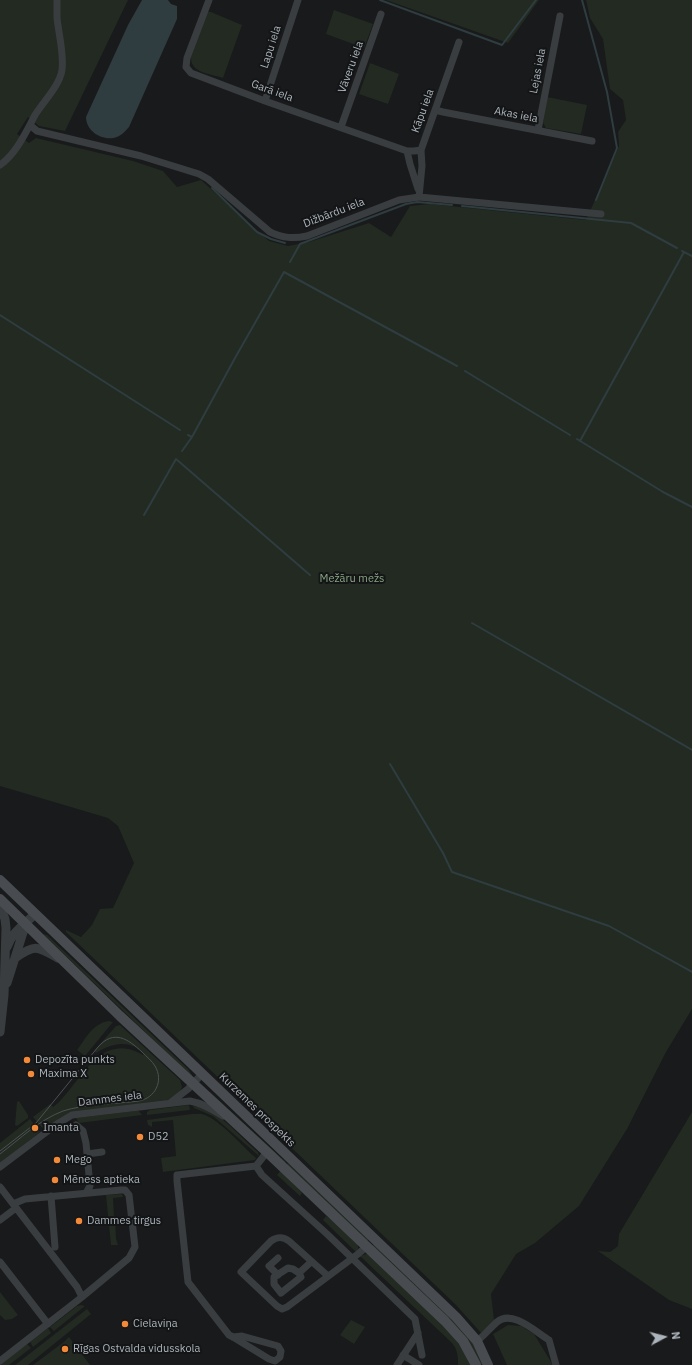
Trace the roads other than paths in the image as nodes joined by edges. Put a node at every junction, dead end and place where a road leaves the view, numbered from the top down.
1 (57, 0) edge
2 (209, 0) edge
3 (298, 0) edge
4 (382, 14) dead end
5 (560, 16) dead end
6 (459, 42) dead end
7 (265, 101) junction
8 (435, 110) junction
9 (30, 125) junction
10 (341, 127) junction
11 (538, 130) junction
12 (592, 141) dead end
13 (421, 150) junction
14 (407, 151) junction
15 (0, 165) edge
16 (418, 193) junction
17 (601, 214) dead end
18 (0, 880) edge
19 (0, 899) edge
20 (0, 906) edge
21 (35, 914) junction
22 (26, 923) junction
23 (5, 955) junction
24 (15, 958) junction
25 (65, 962) junction
26 (4, 995) junction
27 (1, 1010) edge
28 (0, 1032) edge
29 (202, 1074) junction
30 (193, 1083) junction
31 (168, 1104) junction
32 (236, 1124) junction
33 (76, 1125) dead end
34 (102, 1152) dead end
35 (267, 1152) junction
36 (87, 1154) junction
37 (256, 1166) junction
38 (0, 1167) edge
39 (0, 1187) edge
40 (86, 1193) junction
41 (51, 1196) junction
42 (15, 1206) junction
43 (0, 1220) edge
44 (374, 1239) junction
45 (55, 1247) dead end
46 (366, 1247) junction
47 (278, 1258) dead end
48 (352, 1259) junction
49 (0, 1262) edge
50 (311, 1262) junction
51 (299, 1273) junction
52 (278, 1275) junction
53 (328, 1276) junction
54 (82, 1297) junction
55 (48, 1324) junction
56 (418, 1333) junction
57 (233, 1337) junction
58 (477, 1341) junction
59 (403, 1355) junction
60 (422, 1355) dead end
61 (0, 1361) edge
62 (397, 1365) edge
63 (419, 1365) edge
64 (476, 1365) edge
65 (488, 1365) edge
66 (556, 1365) edge

1 - 9 street
2 - 7 street, Garā iela
3 - 7 street, Lapu iela
4 - 10 street, Vāveru iela
5 - 11 street, Lejas iela
6 - 8 street, Kāpu iela
7 - 10 street, Garā iela
8 - 11 street, Akas iela
8 - 13 street, Kāpu iela
9 - 15 street
9 - 16 street, Dižbārdu iela
10 - 14 street, Garā iela
11 - 12 street, Akas iela
13 - 14 street, Garā iela
13 - 16 street, Kāpu iela
14 - 16 street
16 - 17 street, Dižbārdu iela
18 - 21 main road, Kurzemes prospekts
19 - 22 main road
20 - 23 street
21 - 22 street
21 - 29 main road, Kurzemes prospekts
22 - 23 street
22 - 24 street
22 - 25 main road
23 - 26 street
24 - 25 street
24 - 26 street
25 - 30 main road
26 - 27 street
27 - 28 street
29 - 30 street
29 - 44 main road, Kurzemes prospekts
30 - 31 street
30 - 32 main road
31 - 32 street, Dammes iela
31 - 38 street, Dammes iela
32 - 35 main road
33 - 36 street
34 - 36 street
35 - 37 street
35 - 46 main road
36 - 40 street
37 - 48 street
37 - 57 street
39 - 42 street
40 - 41 street
40 - 54 street
41 - 42 street
41 - 45 street
42 - 43 street
42 - 54 street
44 - 46 main road
44 - 58 main road, Kurzemes prospekts
46 - 48 street
46 - 64 main road
47 - 52 street
48 - 53 street
48 - 56 street
49 - 55 street
50 - 51 street
50 - 53 street
50 - 53 street
51 - 52 street
51 - 52 street
54 - 55 street
55 - 61 street
56 - 59 street
56 - 60 street
57 - 57 street
58 - 65 main road, Kurzemes prospekts
58 - 66 street
59 - 62 street
59 - 63 street

